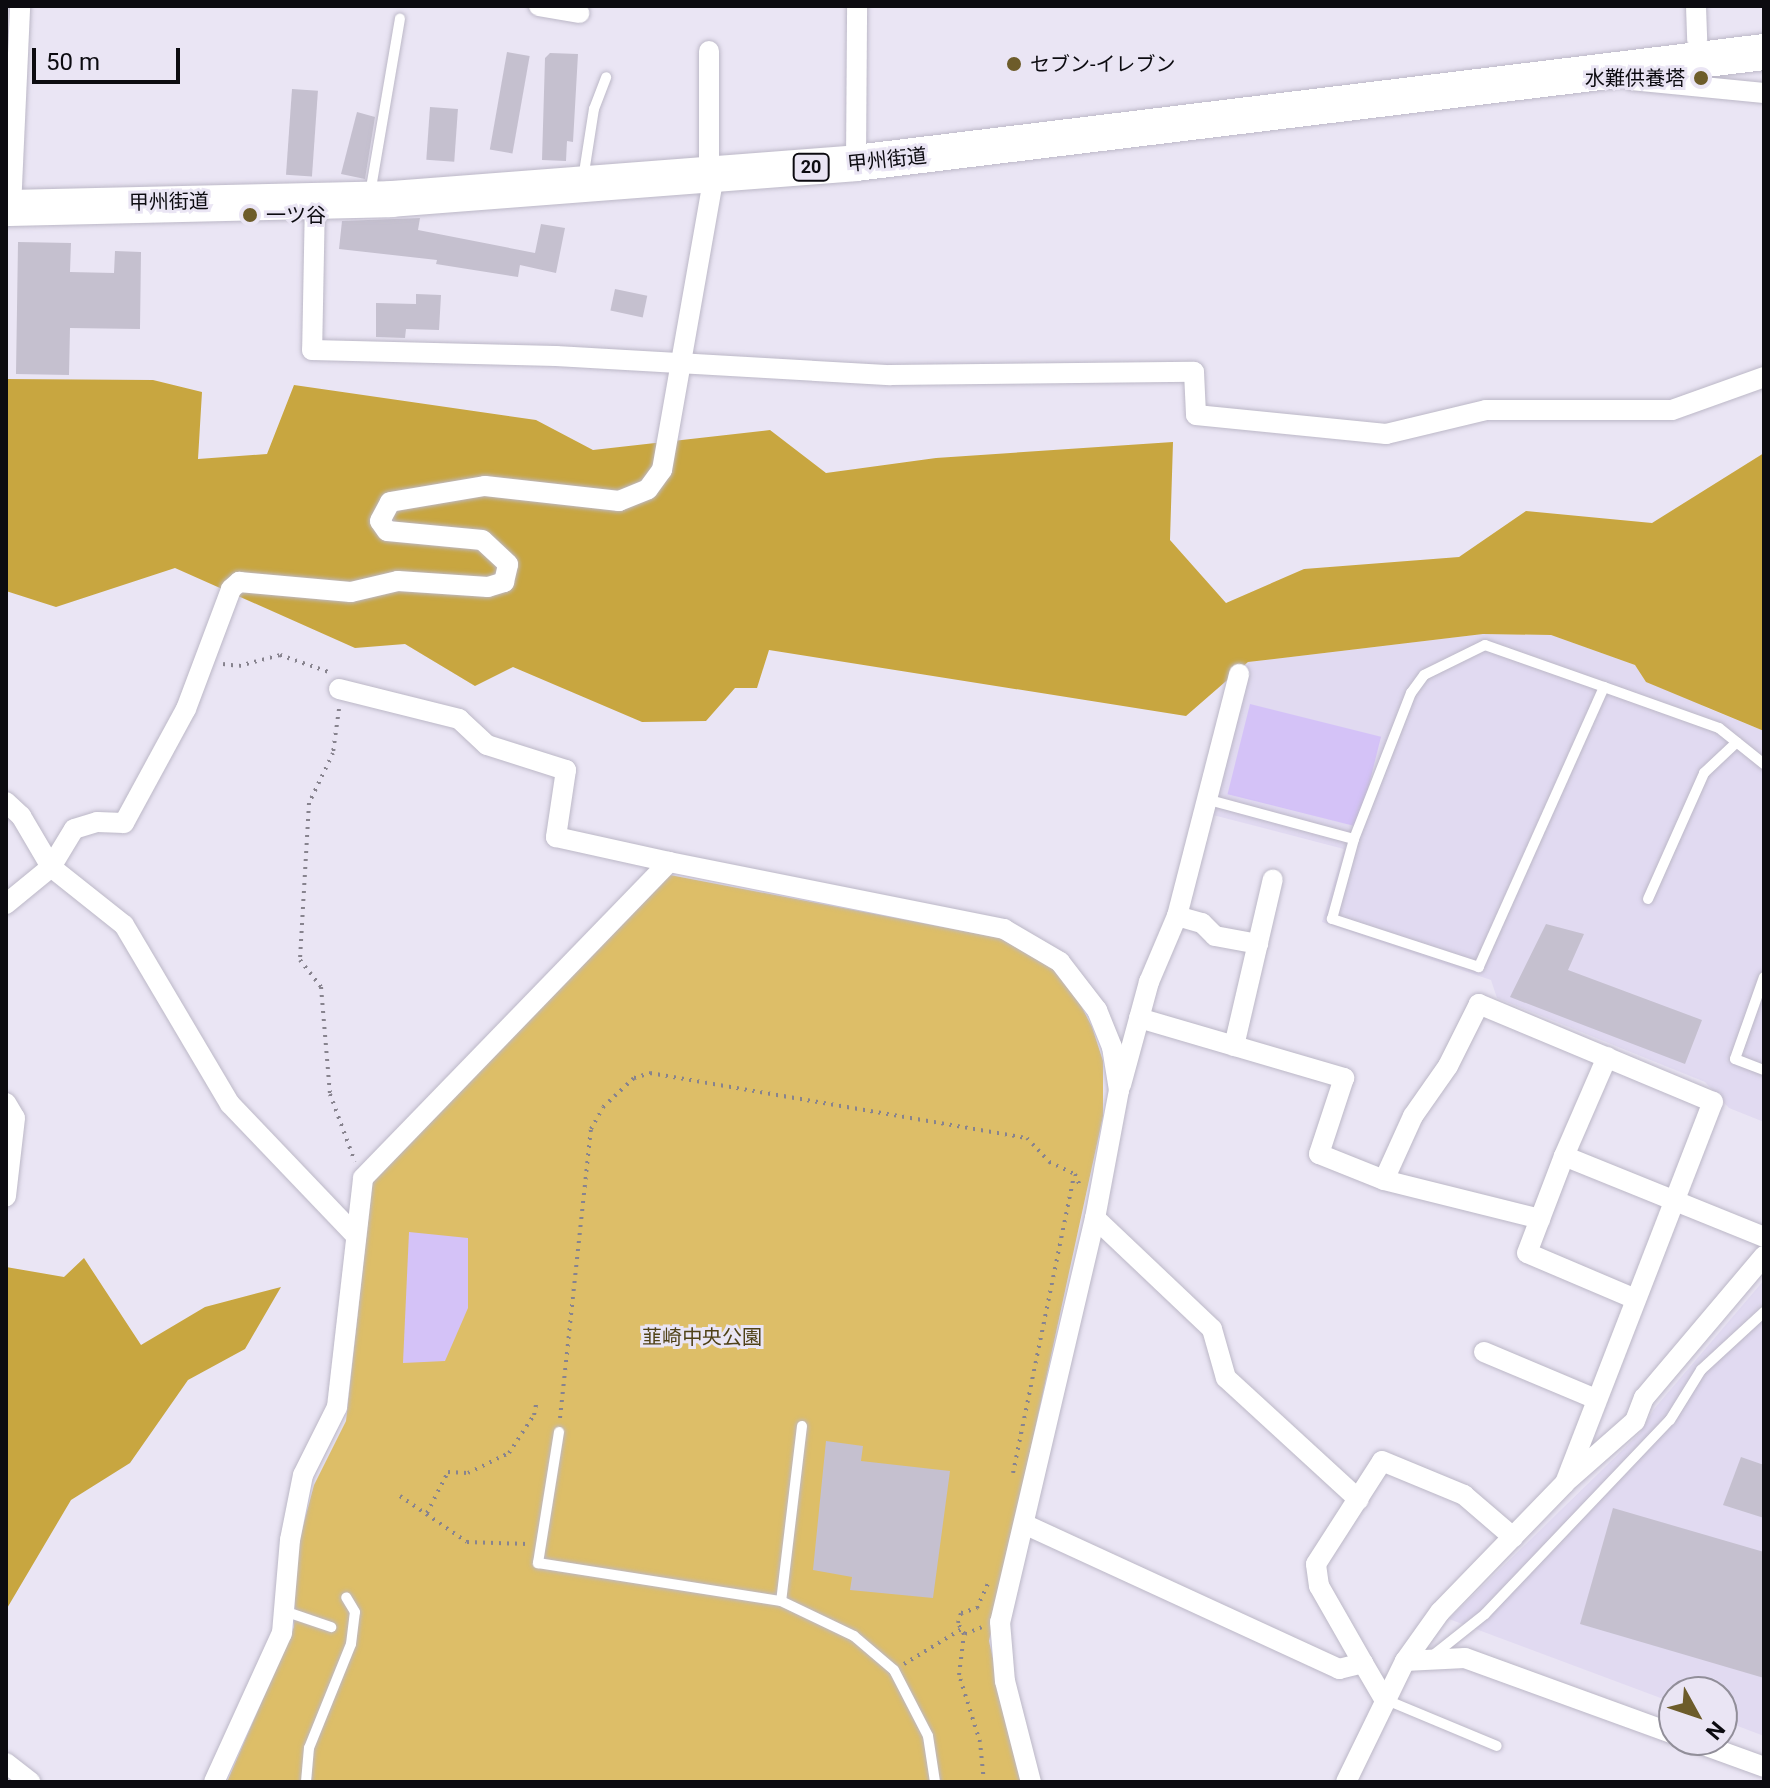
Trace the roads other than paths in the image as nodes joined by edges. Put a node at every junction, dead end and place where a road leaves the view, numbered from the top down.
1 (20, 6) edge
2 (539, 6) edge
3 (857, 6) edge
4 (1696, 6) edge
5 (579, 13) dead end
6 (400, 19) dead end
7 (1697, 40) dead end
8 (709, 51) dead end
9 (1764, 52) edge
10 (1611, 70) junction
11 (606, 77) dead end
12 (1764, 93) edge
13 (856, 163) junction
14 (714, 175) junction
15 (582, 187) junction
16 (369, 198) junction
17 (315, 200) junction
18 (8, 208) edge
19 (679, 367) junction
20 (1764, 377) edge
21 (1239, 674) dead end
22 (1604, 687) junction
23 (339, 689) road end
24 (1737, 742) junction
25 (1764, 764) edge
26 (1209, 800) junction
27 (6, 802) edge
28 (1354, 839) junction
29 (642, 856) junction
30 (669, 862) junction
31 (51, 867) junction
32 (1273, 879) dead end
33 (643, 886) junction
34 (1648, 899) dead end
35 (6, 904) edge
36 (1177, 916) junction
37 (1258, 944) junction
38 (1764, 977) edge
39 (1139, 1018) junction
40 (1234, 1046) junction
41 (1607, 1057) junction
42 (1764, 1070) edge
43 (1119, 1090) junction
44 (6, 1103) edge
45 (1564, 1156) junction
46 (1384, 1180) junction
47 (6, 1196) edge
48 (1674, 1199) junction
49 (1095, 1218) junction
50 (1540, 1219) junction
51 (355, 1235) junction
52 (1764, 1237) edge
53 (1764, 1256) edge
54 (1633, 1298) junction
55 (1764, 1312) edge
56 (1484, 1352) dead end
57 (1596, 1399) junction
58 (802, 1426) dead end
59 (559, 1432) road end
60 (1565, 1483) junction
61 (1359, 1500) junction
62 (1024, 1524) junction
63 (1513, 1537) junction
64 (346, 1597) dead end
65 (781, 1601) junction
66 (284, 1611) junction
67 (331, 1627) dead end
68 (1429, 1659) junction
69 (1405, 1661) junction
70 (1363, 1663) junction
71 (1384, 1699) junction
72 (1658, 1728) edge
73 (1497, 1746) dead end
74 (1734, 1756) edge
75 (6, 1763) edge
76 (1764, 1767) edge
77 (30, 1782) edge
78 (214, 1782) edge
79 (306, 1782) edge
80 (935, 1782) edge
81 (1031, 1782) edge
82 (1346, 1782) edge

1 - 18 street
2 - 5 street
3 - 13 street
4 - 7 street
6 - 16 lane
8 - 14 street
9 - 10 highway, 甲州街道 / 20
10 - 12 street
10 - 13 highway, 甲州街道 / 20
11 - 15 lane
13 - 14 highway, 甲州街道 / 20
14 - 15 highway, 甲州街道 / 20
14 - 19 street
15 - 16 highway, 甲州街道 / 20
16 - 17 highway, 甲州街道 / 20
17 - 18 highway, 甲州街道 / 20
17 - 19 street
19 - 20 street
19 - 31 street
21 - 26 street
22 - 24 lane
22 - 28 lane
22 - 28 lane
23 - 29 street
24 - 25 lane
24 - 34 lane
26 - 28 lane
26 - 36 street
27 - 31 street
29 - 30 street
29 - 33 street
30 - 33 street
30 - 43 street
31 - 35 street
31 - 51 street
32 - 37 street
33 - 51 street
36 - 37 street
36 - 39 street
37 - 40 street
38 - 42 lane
39 - 40 street
39 - 43 street
40 - 46 street
41 - 45 street
41 - 46 street
41 - 48 street
43 - 49 street
44 - 47 street
45 - 48 street
45 - 50 street
46 - 50 street
48 - 52 street
48 - 54 street
49 - 61 street
49 - 62 street
50 - 54 street
51 - 66 street
53 - 60 street
54 - 57 street
55 - 68 lane
56 - 57 street
57 - 60 street
58 - 65 lane
59 - 65 lane
60 - 63 street
61 - 63 street
61 - 70 street
62 - 70 street
62 - 81 street
63 - 69 street
64 - 79 lane
65 - 80 lane
66 - 67 lane
66 - 78 street
68 - 69 street
68 - 72 street
69 - 71 street
70 - 71 street
71 - 73 lane
71 - 82 street
74 - 76 street
75 - 77 street

